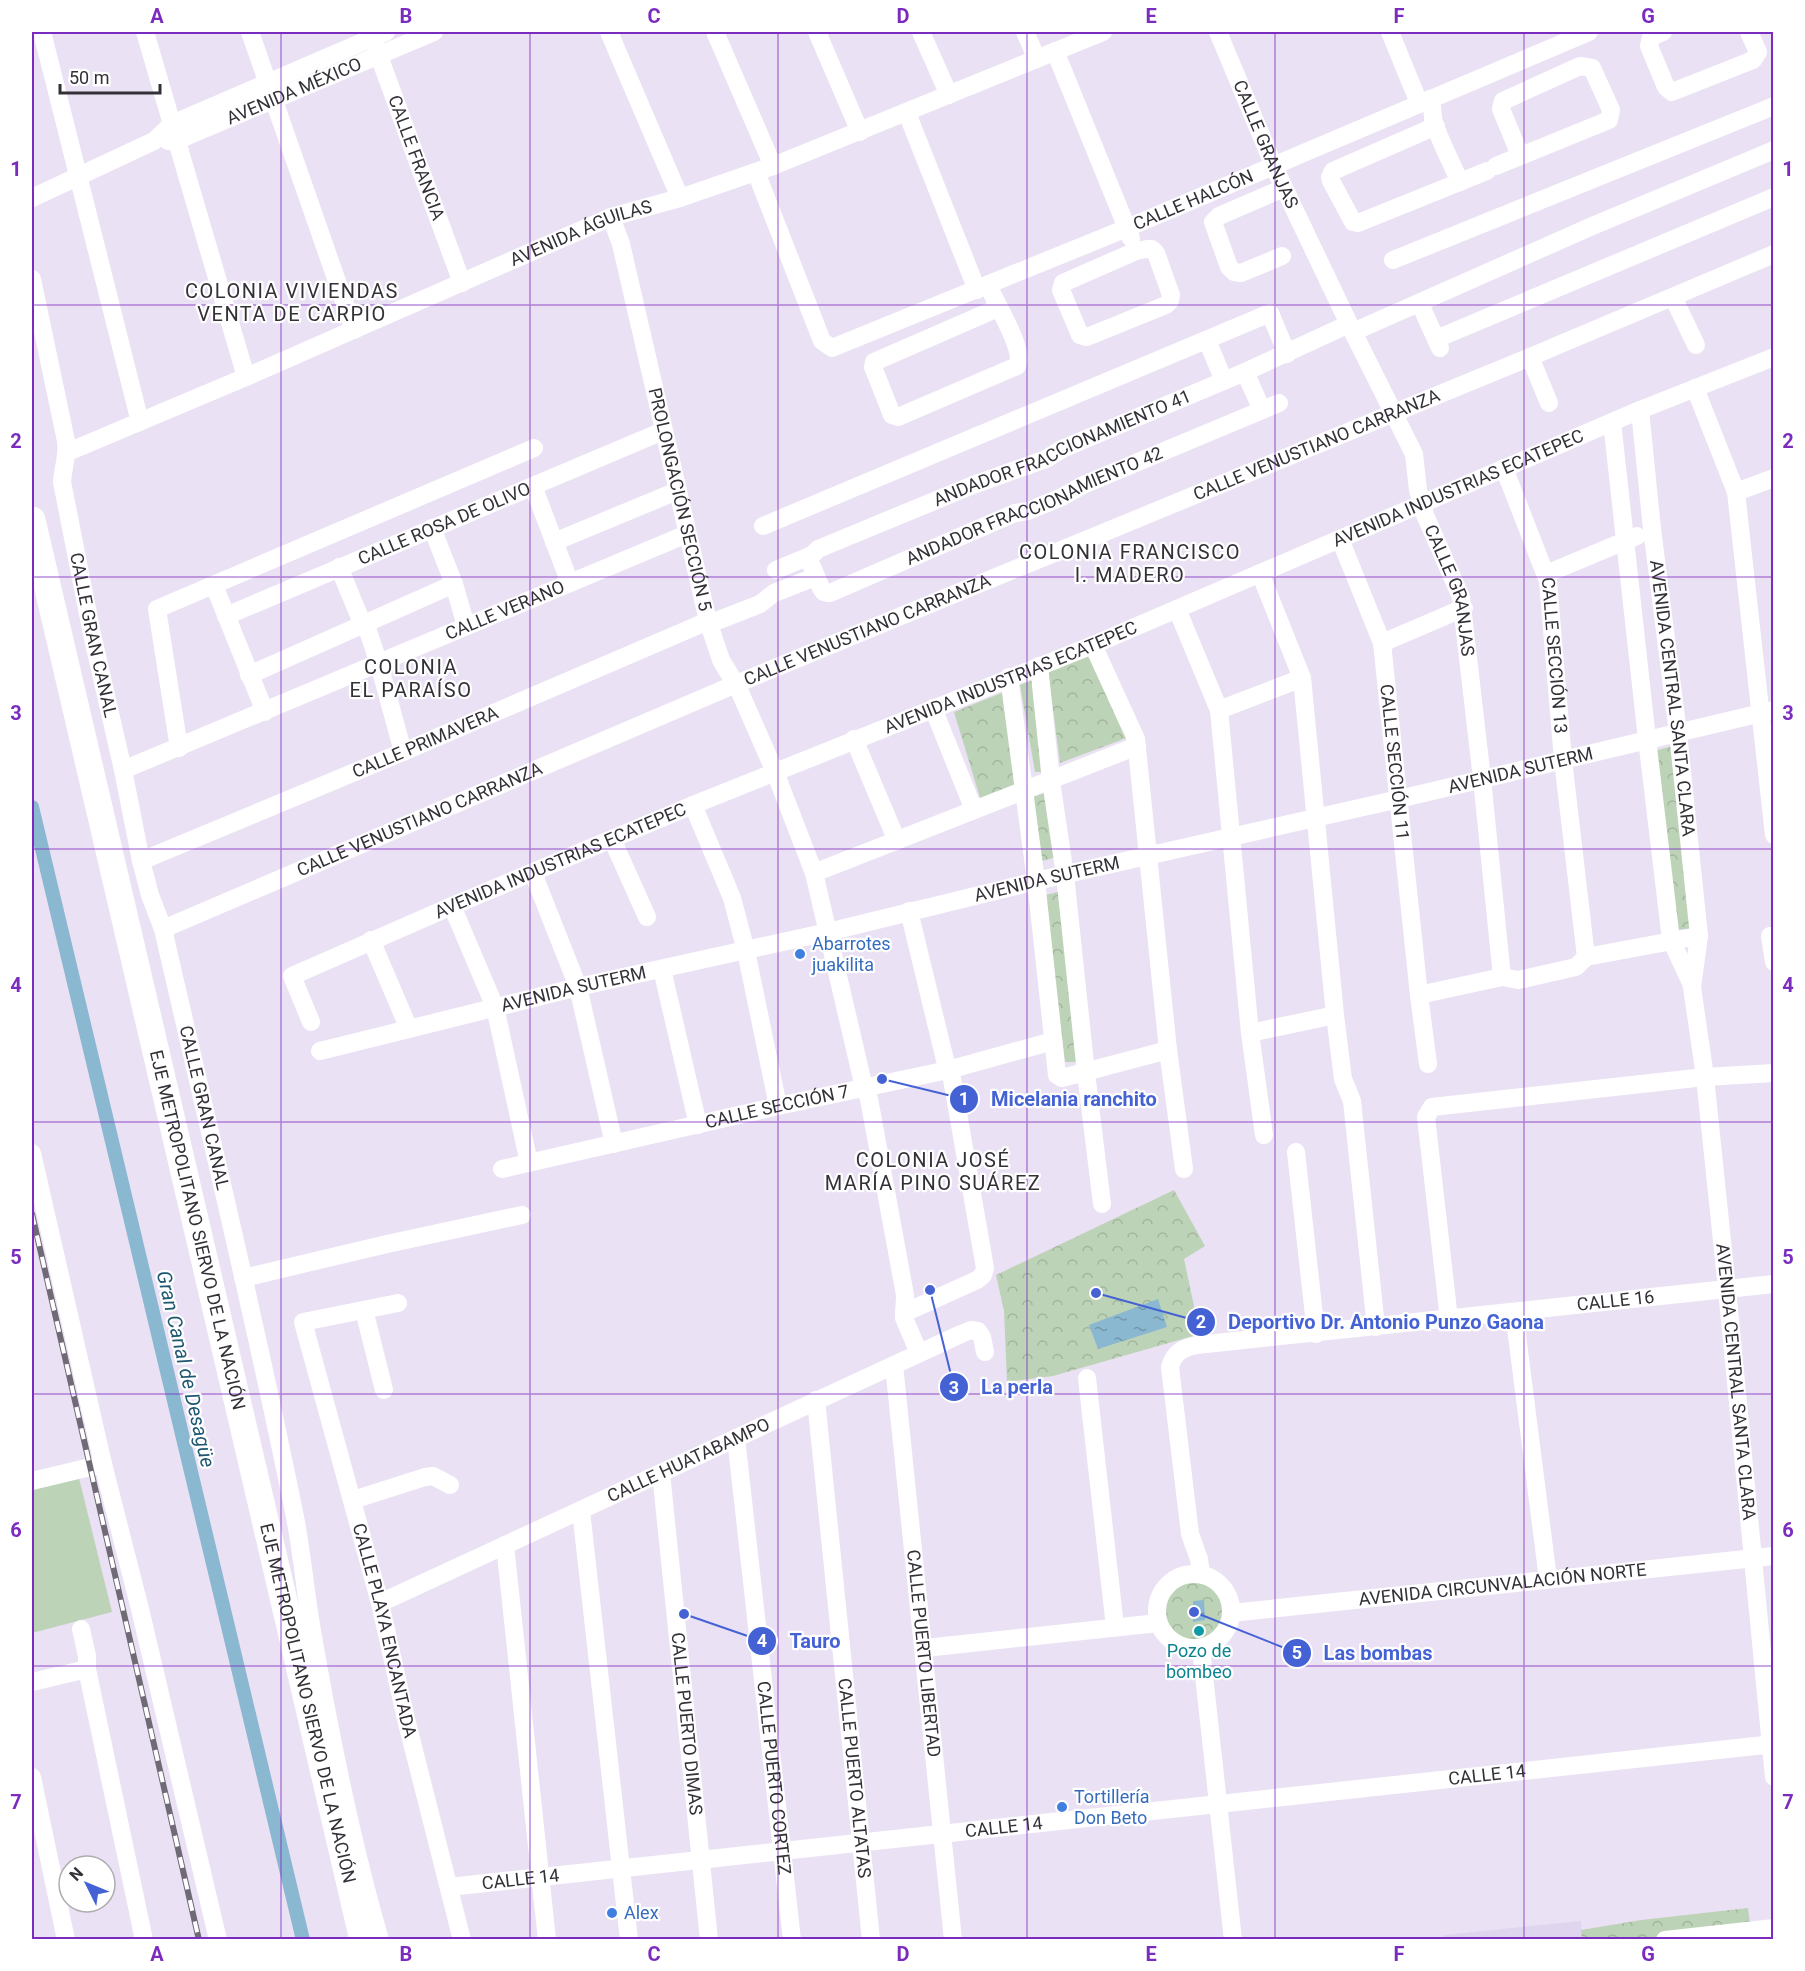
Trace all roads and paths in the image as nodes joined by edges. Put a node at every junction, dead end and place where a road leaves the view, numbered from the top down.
1 (42, 32) edge
2 (145, 32) edge
3 (250, 32) edge
4 (434, 32) edge
5 (609, 32) edge
6 (715, 32) edge
7 (816, 32) edge
8 (921, 32) edge
9 (1025, 32) edge
10 (1103, 32) edge
11 (1218, 32) edge
12 (1390, 32) edge
13 (1589, 32) edge
14 (1663, 32) edge
15 (1749, 32) edge
16 (376, 34) edge
17 (1564, 38) edge
18 (1055, 51) junction
19 (378, 56) junction
20 (1037, 59) junction
21 (1585, 66) junction
22 (267, 82) junction
23 (949, 96) junction
24 (273, 100) junction
25 (1424, 101) junction
26 (1773, 106) edge
27 (907, 113) junction
28 (1436, 126) junction
29 (175, 132) junction
30 (860, 132) junction
31 (1773, 150) edge
32 (1521, 155) junction
33 (1274, 165) junction
34 (773, 166) junction
35 (756, 172) junction
36 (79, 176) junction
37 (1460, 182) junction
38 (1284, 188) junction
39 (1773, 197) edge
40 (32, 198) edge
41 (680, 198) junction
42 (611, 217) junction
43 (1127, 228) junction
44 (1136, 251) junction
45 (1773, 254) edge
46 (1282, 256) dead end
47 (1393, 260) dead end
48 (32, 279) edge
49 (462, 283) junction
50 (983, 288) junction
51 (1673, 297) junction
52 (1420, 304) junction
53 (998, 308) junction
54 (1351, 328) junction
55 (354, 330) junction
56 (1207, 340) junction
57 (1696, 345) dead end
58 (1287, 354) junction
59 (1530, 357) junction
60 (1773, 357) edge
61 (1245, 372) junction
62 (246, 377) junction
63 (1224, 381) junction
64 (1695, 388) junction
65 (1279, 403) dead end
66 (1549, 403) dead end
67 (1262, 410) junction
68 (1640, 410) junction
69 (1393, 413) junction
70 (140, 422) junction
71 (1612, 422) junction
72 (663, 431) junction
73 (534, 448) dead end
74 (68, 452) junction
75 (1504, 468) junction
76 (1773, 478) edge
77 (533, 486) junction
78 (677, 491) junction
79 (1736, 492) junction
80 (1422, 503) junction
81 (32, 520) edge
82 (763, 526) dead end
83 (432, 528) junction
84 (1652, 529) junction
85 (687, 534) junction
86 (1340, 539) junction
87 (1626, 540) junction
88 (554, 542) junction
89 (808, 557) junction
90 (339, 567) junction
91 (776, 570) dead end
92 (1260, 573) junction
93 (1546, 574) junction
94 (815, 577) junction
95 (570, 583) junction
96 (454, 584) junction
97 (214, 585) junction
98 (32, 599) edge
99 (1464, 608) junction
100 (1177, 609) junction
101 (226, 616) junction
102 (708, 622) junction
103 (364, 625) junction
104 (466, 626) junction
105 (1382, 642) junction
106 (1093, 645) junction
107 (379, 664) junction
108 (1039, 666) junction
109 (249, 675) junction
110 (1009, 678) junction
111 (1302, 678) junction
112 (736, 684) junction
113 (933, 708) junction
114 (1219, 710) junction
115 (265, 712) junction
116 (1767, 712) edge
117 (1678, 733) junction
118 (854, 740) junction
119 (1647, 740) junction
120 (1137, 746) junction
121 (179, 748) junction
122 (403, 752) junction
123 (1563, 760) junction
124 (123, 770) junction
125 (775, 772) junction
126 (1482, 779) junction
127 (1051, 781) junction
128 (1024, 792) junction
129 (1399, 799) junction
130 (693, 805) junction
131 (974, 810) junction
132 (1316, 817) junction
133 (1773, 836) edge
134 (1232, 837) junction
135 (612, 839) junction
136 (897, 841) junction
137 (1148, 856) junction
138 (141, 861) junction
139 (533, 873) junction
140 (814, 873) junction
141 (1065, 875) junction
142 (1036, 881) junction
143 (452, 906) junction
144 (909, 911) junction
145 (647, 917) dead end
146 (163, 929) junction
147 (828, 932) junction
148 (1699, 936) junction
149 (1770, 936) dead end
150 (371, 940) junction
151 (1671, 940) junction
152 (746, 951) junction
153 (1586, 957) junction
154 (1773, 962) edge
155 (662, 969) junction
156 (1502, 977) junction
157 (578, 987) junction
158 (1692, 987) junction
159 (1419, 995) junction
160 (495, 1007) junction
161 (1335, 1015) junction
162 (310, 1022) dead end
163 (409, 1029) junction
164 (1250, 1033) junction
165 (1053, 1041) junction
166 (1168, 1050) junction
167 (320, 1051) dead end
168 (1428, 1064) dead end
169 (948, 1070) junction
170 (1086, 1073) junction
171 (1773, 1073) edge
172 (1705, 1077) junction
173 (865, 1089) junction
174 (778, 1106) junction
175 (698, 1125) junction
176 (1264, 1135) dead end
177 (614, 1144) junction
178 (1296, 1152) dead end
179 (32, 1153) edge
180 (529, 1163) junction
181 (1184, 1169) dead end
182 (502, 1170) dead end
183 (1102, 1204) dead end
184 (522, 1215) dead end
185 (243, 1278) junction
186 (1773, 1284) edge
187 (1727, 1289) junction
188 (398, 1303) dead end
189 (364, 1310) junction
190 (1515, 1312) junction
191 (904, 1313) junction
192 (1449, 1319) junction
193 (1376, 1327) junction
194 (1316, 1334) junction
195 (985, 1352) dead end
196 (919, 1353) junction
197 (894, 1365) junction
198 (1087, 1378) dead end
199 (384, 1390) dead end
200 (816, 1400) junction
201 (736, 1438) junction
202 (103, 1464) junction
203 (661, 1473) junction
204 (32, 1481) edge
205 (450, 1485) dead end
206 (353, 1500) junction
207 (581, 1511) junction
208 (505, 1545) junction
209 (1773, 1556) edge
210 (1753, 1558) junction
211 (1193, 1574) junction
212 (1548, 1579) junction
213 (380, 1603) junction
214 (1231, 1613) junction
215 (1158, 1623) junction
216 (1115, 1627) junction
217 (81, 1629) dead end
218 (925, 1648) junction
219 (1201, 1648) junction
220 (87, 1669) junction
221 (32, 1682) edge
222 (1772, 1744) edge
223 (1773, 1777) edge
224 (32, 1778) edge
225 (1218, 1804) junction
226 (942, 1835) junction
227 (861, 1843) junction
228 (783, 1851) junction
229 (700, 1859) junction
230 (622, 1868) junction
231 (541, 1876) junction
232 (449, 1887) junction
233 (1773, 1928) edge
234 (66, 1940) edge
235 (144, 1940) edge
236 (218, 1940) edge
237 (345, 1940) edge
238 (363, 1940) edge
239 (380, 1940) edge
240 (462, 1940) edge
241 (547, 1940) edge
242 (629, 1940) edge
243 (709, 1940) edge
244 (792, 1940) edge
245 (871, 1940) edge
246 (953, 1940) edge
247 (1233, 1940) edge
248 (1665, 1940) edge

1 - 36 street
2 - 29 street
3 - 22 street
4 - 19 street, AVENIDA MÉXICO
5 - 41 street
6 - 34 street
7 - 30 street
8 - 23 street
9 - 20 street
10 - 18 street, AVENIDA ÁGUILAS
11 - 33 street, CALLE GRANJAS
12 - 25 street
13 - 17 street, CALLE HALCÓN
14 - 15 street
16 - 19 street, CALLE FRANCIA
16 - 22 street, AVENIDA MÉXICO
17 - 21 street
17 - 25 street, CALLE HALCÓN
18 - 20 street, AVENIDA ÁGUILAS
18 - 43 street
19 - 24 street, AVENIDA MÉXICO
19 - 49 street, CALLE FRANCIA
20 - 23 street, AVENIDA ÁGUILAS
21 - 32 street
21 - 32 street
22 - 24 street
22 - 29 street, AVENIDA MÉXICO
23 - 27 street, AVENIDA ÁGUILAS
24 - 29 street, AVENIDA MÉXICO
24 - 55 street
25 - 28 street
25 - 33 street, CALLE HALCÓN
26 - 47 street
27 - 30 street, AVENIDA ÁGUILAS
27 - 50 street
28 - 37 street
28 - 37 street
29 - 36 street, AVENIDA MÉXICO
29 - 62 street
30 - 34 street, AVENIDA ÁGUILAS
31 - 52 street, ANDADOR FRACCIONAMIENTO 41
32 - 37 street
33 - 38 street, CALLE GRANJAS
33 - 43 street, CALLE HALCÓN
34 - 35 street, AVENIDA ÁGUILAS
35 - 41 street, AVENIDA ÁGUILAS
35 - 50 street, CALLE HALCÓN
36 - 40 street, AVENIDA MÉXICO
36 - 70 street
38 - 46 street
38 - 54 street, CALLE GRANJAS
39 - 52 street
41 - 42 street, AVENIDA ÁGUILAS
42 - 49 street, AVENIDA ÁGUILAS
42 - 72 street, PROLONGACIÓN SECCIÓN 5
43 - 44 street
43 - 50 street, CALLE HALCÓN
44 - 44 street
45 - 51 street, CALLE VENUSTIANO CARRANZA
48 - 74 street, CALLE GRAN CANAL
49 - 55 street, AVENIDA ÁGUILAS
50 - 53 street
51 - 57 street
51 - 59 street, CALLE VENUSTIANO CARRANZA
52 - 54 street, ANDADOR FRACCIONAMIENTO 41
53 - 53 street
54 - 58 street, ANDADOR FRACCIONAMIENTO 41
54 - 69 street, CALLE GRANJAS
55 - 62 street, AVENIDA ÁGUILAS
56 - 58 street
56 - 63 street
56 - 82 street
58 - 61 street, ANDADOR FRACCIONAMIENTO 41
59 - 66 street
59 - 69 street, CALLE VENUSTIANO CARRANZA
60 - 64 street, AVENIDA INDUSTRIAS ECATEPEC
61 - 63 street, ANDADOR FRACCIONAMIENTO 41
61 - 67 street
62 - 70 street, AVENIDA ÁGUILAS
63 - 89 street, ANDADOR FRACCIONAMIENTO 41
64 - 68 street, AVENIDA INDUSTRIAS ECATEPEC
64 - 79 street
65 - 67 street, ANDADOR FRACCIONAMIENTO 42
67 - 94 street, ANDADOR FRACCIONAMIENTO 42
68 - 71 street, AVENIDA INDUSTRIAS ECATEPEC
68 - 84 street, AVENIDA CENTRAL SANTA CLARA
69 - 80 street, CALLE GRANJAS
69 - 112 street, CALLE VENUSTIANO CARRANZA
70 - 74 street, AVENIDA ÁGUILAS
71 - 75 street, AVENIDA INDUSTRIAS ECATEPEC
71 - 87 street, AVENIDA CENTRAL SANTA CLARA
72 - 77 street, CALLE ROSA DE OLIVO
72 - 78 street, PROLONGACIÓN SECCIÓN 5
73 - 97 street, CALLE ROSA DE OLIVO
74 - 124 street, CALLE GRAN CANAL
75 - 80 street, AVENIDA INDUSTRIAS ECATEPEC
75 - 93 street, CALLE SECCIÓN 13
76 - 79 street
77 - 83 street, CALLE ROSA DE OLIVO
77 - 88 street
78 - 85 street, PROLONGACIÓN SECCIÓN 5
78 - 88 street
79 - 116 street
80 - 86 street, AVENIDA INDUSTRIAS ECATEPEC
80 - 99 street, CALLE GRANJAS
81 - 238 highway, EJE METROPOLITANO SIERVO DE LA NACIÓN
83 - 90 street, CALLE ROSA DE OLIVO
83 - 96 street
84 - 87 street
84 - 117 street, AVENIDA CENTRAL SANTA CLARA
85 - 95 street, CALLE VERANO
85 - 102 street, PROLONGACIÓN SECCIÓN 5
86 - 92 street, AVENIDA INDUSTRIAS ECATEPEC
86 - 105 street, CALLE SECCIÓN 11
87 - 93 street
87 - 119 street, AVENIDA CENTRAL SANTA CLARA
88 - 95 street
89 - 91 street, ANDADOR FRACCIONAMIENTO 41
89 - 94 street
90 - 101 street, CALLE ROSA DE OLIVO
90 - 103 street
92 - 100 street, AVENIDA INDUSTRIAS ECATEPEC
92 - 111 street
93 - 123 street, CALLE SECCIÓN 13
94 - 102 street
95 - 104 street, CALLE VERANO
96 - 103 street
96 - 104 street
97 - 101 street
97 - 121 street, CALLE ROSA DE OLIVO
98 - 237 highway, EJE METROPOLITANO SIERVO DE LA NACIÓN
99 - 105 street
99 - 126 street, CALLE GRANJAS
100 - 106 street, AVENIDA INDUSTRIAS ECATEPEC
100 - 114 street
101 - 109 street
102 - 112 street, PROLONGACIÓN SECCIÓN 5
102 - 122 street, CALLE PRIMAVERA
103 - 107 street
103 - 109 street
104 - 107 street, CALLE VERANO
105 - 129 street, CALLE SECCIÓN 11
106 - 108 street, AVENIDA INDUSTRIAS ECATEPEC
106 - 120 street
107 - 115 street, CALLE VERANO
107 - 122 street
108 - 110 street, AVENIDA INDUSTRIAS ECATEPEC
108 - 127 street
109 - 115 street
110 - 113 street, AVENIDA INDUSTRIAS ECATEPEC
110 - 128 street
111 - 114 street
111 - 132 street
112 - 125 street, PROLONGACIÓN SECCIÓN 5
112 - 146 street, CALLE VENUSTIANO CARRANZA
113 - 118 street, AVENIDA INDUSTRIAS ECATEPEC
113 - 131 street
114 - 134 street
115 - 121 street, CALLE VERANO
116 - 117 street, AVENIDA SUTERM
116 - 133 street
117 - 119 street, AVENIDA SUTERM
117 - 148 street, AVENIDA CENTRAL SANTA CLARA
118 - 125 street, AVENIDA INDUSTRIAS ECATEPEC
118 - 136 street
119 - 123 street, AVENIDA SUTERM
119 - 151 street, AVENIDA CENTRAL SANTA CLARA
120 - 127 street
120 - 137 street
121 - 124 street, CALLE VERANO
122 - 138 street, CALLE PRIMAVERA
123 - 126 street, AVENIDA SUTERM
123 - 153 street, CALLE SECCIÓN 13
124 - 138 street, CALLE GRAN CANAL
125 - 130 street, AVENIDA INDUSTRIAS ECATEPEC
125 - 140 street, PROLONGACIÓN SECCIÓN 5
126 - 129 street, AVENIDA SUTERM
126 - 156 street, CALLE GRANJAS
127 - 128 street
127 - 141 street
128 - 131 street
128 - 142 street
129 - 132 street, AVENIDA SUTERM
129 - 159 street, CALLE SECCIÓN 11
130 - 135 street, AVENIDA INDUSTRIAS ECATEPEC
130 - 152 street
131 - 136 street
132 - 134 street, AVENIDA SUTERM
132 - 161 street
134 - 137 street, AVENIDA SUTERM
134 - 164 street
135 - 139 street, AVENIDA INDUSTRIAS ECATEPEC
135 - 145 street
136 - 140 street
137 - 141 street, AVENIDA SUTERM
137 - 166 street
138 - 146 street, CALLE GRAN CANAL
139 - 143 street, AVENIDA INDUSTRIAS ECATEPEC
139 - 157 street
140 - 147 street, PROLONGACIÓN SECCIÓN 5
141 - 142 street, AVENIDA SUTERM
141 - 170 street
142 - 144 street, AVENIDA SUTERM
142 - 165 street
143 - 150 street, AVENIDA INDUSTRIAS ECATEPEC
143 - 160 street
144 - 147 street, AVENIDA SUTERM
144 - 169 street
146 - 185 street, CALLE GRAN CANAL
147 - 152 street, AVENIDA SUTERM
147 - 173 street, PROLONGACIÓN SECCIÓN 5
148 - 151 street
148 - 158 street, AVENIDA CENTRAL SANTA CLARA
149 - 154 street
150 - 162 street, AVENIDA INDUSTRIAS ECATEPEC
150 - 163 street
151 - 153 street
151 - 158 street, AVENIDA CENTRAL SANTA CLARA
152 - 155 street, AVENIDA SUTERM
152 - 174 street
153 - 156 street
155 - 157 street, AVENIDA SUTERM
155 - 175 street
156 - 159 street
157 - 160 street, AVENIDA SUTERM
157 - 177 street
158 - 172 street, AVENIDA CENTRAL SANTA CLARA
159 - 168 street, CALLE SECCIÓN 11
160 - 163 street, AVENIDA SUTERM
160 - 180 street
161 - 164 street
161 - 193 street
163 - 167 street, AVENIDA SUTERM
164 - 176 street
165 - 169 street, CALLE SECCIÓN 7
165 - 170 street
166 - 170 street
166 - 181 street
169 - 173 street, CALLE SECCIÓN 7
169 - 191 street
170 - 183 street
171 - 172 street
172 - 187 street, AVENIDA CENTRAL SANTA CLARA
172 - 192 street
173 - 174 street, CALLE SECCIÓN 7
173 - 191 street, PROLONGACIÓN SECCIÓN 5
174 - 175 street, CALLE SECCIÓN 7
175 - 177 street, CALLE SECCIÓN 7
177 - 180 street, CALLE SECCIÓN 7
178 - 194 street
179 - 202 street
180 - 182 street, CALLE SECCIÓN 7
184 - 185 street
185 - 239 street, CALLE GRAN CANAL
186 - 187 street, CALLE 16
187 - 190 street, CALLE 16
187 - 210 street, AVENIDA CENTRAL SANTA CLARA
188 - 189 street
189 - 199 street
189 - 206 street, CALLE PLAYA ENCANTADA
190 - 192 street, CALLE 16
190 - 212 street
191 - 196 street, PROLONGACIÓN SECCIÓN 5
192 - 193 street, CALLE 16
193 - 194 street, CALLE 16
194 - 211 street, CALLE 16
195 - 196 street, CALLE HUATABAMPO
196 - 197 street, CALLE HUATABAMPO
197 - 200 street, CALLE HUATABAMPO
197 - 218 street, CALLE PUERTO LIBERTAD
198 - 216 street
200 - 201 street, CALLE HUATABAMPO
200 - 227 street, CALLE PUERTO ALTATAS
201 - 203 street, CALLE HUATABAMPO
201 - 228 street, CALLE PUERTO CORTEZ
202 - 204 street
202 - 236 street
203 - 207 street, CALLE HUATABAMPO
203 - 229 street, CALLE PUERTO DIMAS
205 - 206 street
206 - 213 street, CALLE PLAYA ENCANTADA
207 - 208 street, CALLE HUATABAMPO
207 - 230 street
208 - 213 street, CALLE HUATABAMPO
208 - 231 street
209 - 210 street, AVENIDA CIRCUNVALACIÓN NORTE
210 - 212 street, AVENIDA CIRCUNVALACIÓN NORTE
210 - 222 street, AVENIDA CENTRAL SANTA CLARA
211 - 214 street
211 - 215 street
212 - 214 street, AVENIDA CIRCUNVALACIÓN NORTE
213 - 232 street, CALLE PLAYA ENCANTADA
214 - 219 street
215 - 216 street
215 - 219 street
216 - 218 street
217 - 220 street
218 - 226 street, CALLE PUERTO LIBERTAD
219 - 225 street
220 - 221 street
220 - 235 street
222 - 223 street, AVENIDA CENTRAL SANTA CLARA
222 - 225 street, CALLE 14
224 - 234 street
225 - 226 street, CALLE 14
225 - 247 street
226 - 227 street, CALLE 14
226 - 246 street, CALLE PUERTO LIBERTAD
227 - 228 street, CALLE 14
227 - 245 street, CALLE PUERTO ALTATAS
228 - 229 street, CALLE 14
228 - 244 street, CALLE PUERTO CORTEZ
229 - 230 street, CALLE 14
229 - 243 street, CALLE PUERTO DIMAS
230 - 231 street, CALLE 14
230 - 242 street
231 - 232 street, CALLE 14
231 - 241 street
232 - 240 street, CALLE PLAYA ENCANTADA
233 - 248 street

